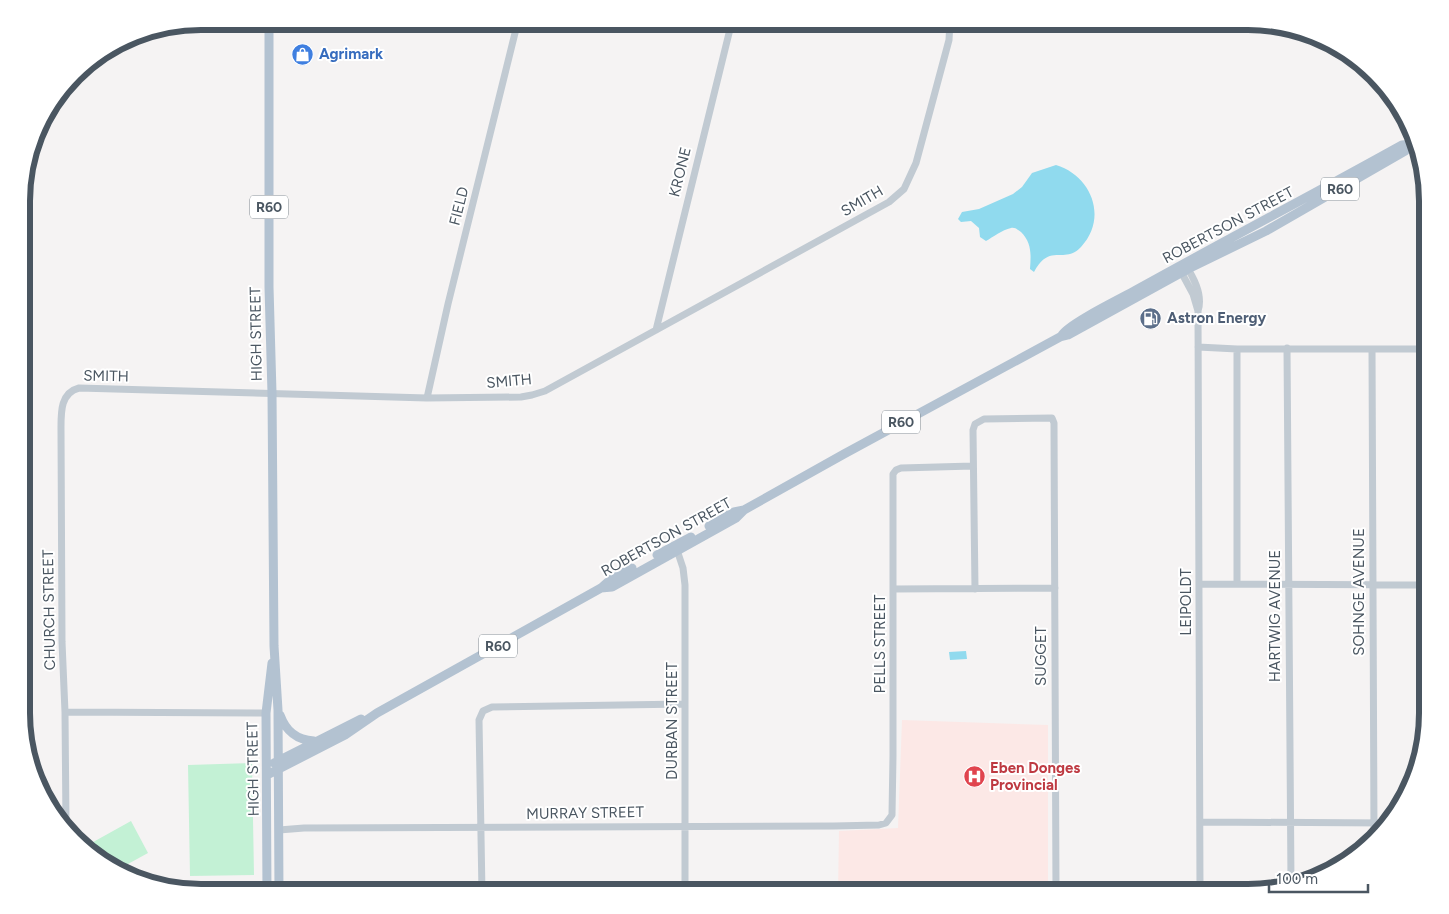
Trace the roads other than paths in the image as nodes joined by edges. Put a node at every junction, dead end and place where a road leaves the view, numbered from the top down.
1 (269, 30) edge
2 (516, 30) edge
3 (730, 30) edge
4 (950, 30) edge
5 (1410, 146) edge
6 (1183, 268) junction
7 (656, 330) junction
8 (1198, 347) junction
9 (1287, 348) junction
10 (1237, 349) junction
11 (1372, 349) junction
12 (1419, 349) edge
13 (272, 393) junction
14 (66, 396) joint
15 (427, 398) junction
16 (973, 466) junction
17 (676, 548) junction
18 (1200, 584) junction
19 (1237, 584) junction
20 (1372, 584) junction
21 (1419, 584) edge
22 (1289, 585) junction
23 (1055, 588) junction
24 (894, 589) junction
25 (975, 589) junction
26 (274, 646) junction
27 (684, 704) junction
28 (278, 710) junction
29 (65, 712) junction
30 (266, 713) junction
31 (377, 713) junction
32 (316, 741) junction
33 (278, 765) junction
34 (268, 771) junction
35 (66, 818) edge
36 (890, 820) joint
37 (1200, 822) junction
38 (1290, 823) junction
39 (1374, 823) junction
40 (1379, 823) edge
41 (685, 826) junction
42 (481, 828) junction
43 (1374, 829) edge
44 (279, 830) junction
45 (1291, 878) edge
46 (268, 884) edge
47 (279, 884) edge
48 (482, 884) edge
49 (685, 884) edge
50 (1056, 884) edge
51 (1200, 884) edge

1 - 13 main road, HIGH STREET / R60
2 - 15 street, FIELD
3 - 7 street, KRONE
4 - 7 street, SMITH
5 - 6 main road, ROBERTSON STREET / R60
6 - 8 street, LEIPOLDT
6 - 17 main road, ROBERTSON STREET / R60
7 - 15 street, SMITH
8 - 10 street
8 - 18 street, LEIPOLDT
9 - 10 street
9 - 11 street
9 - 22 street, HARTWIG AVENUE
10 - 19 street
11 - 12 street
11 - 20 street, SOHNGE AVENUE
13 - 14 street, SMITH
13 - 15 street, SMITH
13 - 26 main road, HIGH STREET / R60
14 - 29 street, CHURCH STREET
16 - 23 street, SUGGET
16 - 24 street, PELLS STREET
16 - 25 street
17 - 27 street, DURBAN STREET
17 - 31 main road, ROBERTSON STREET / R60
18 - 19 street
18 - 37 street, LEIPOLDT
19 - 22 street
20 - 21 street
20 - 22 street
20 - 39 street, SOHNGE AVENUE
22 - 38 street, HARTWIG AVENUE
23 - 25 street
23 - 50 street, SUGGET
24 - 25 street
24 - 36 street, PELLS STREET
26 - 28 main road, HIGH STREET / R60
26 - 30 main road, HIGH STREET / R60
27 - 41 street, DURBAN STREET
27 - 42 street
28 - 32 main road
28 - 33 main road, HIGH STREET / R60
29 - 30 street
29 - 35 street, CHURCH STREET
30 - 34 main road, HIGH STREET / R60
31 - 32 main road, ROBERTSON STREET / R60
31 - 33 main road, ROBERTSON STREET / R60
32 - 33 main road, ROBERTSON STREET / R60
33 - 34 main road, ROBERTSON STREET / R60
33 - 44 main road, HIGH STREET
34 - 46 main road, HIGH STREET
36 - 41 street, MURRAY STREET
37 - 38 street
37 - 51 street, LEIPOLDT
38 - 39 street
38 - 45 street, HARTWIG AVENUE
39 - 40 street
39 - 43 street, SOHNGE AVENUE
41 - 42 street, MURRAY STREET
41 - 49 street, DURBAN STREET
42 - 44 street, MURRAY STREET
42 - 48 street
44 - 47 main road, HIGH STREET

